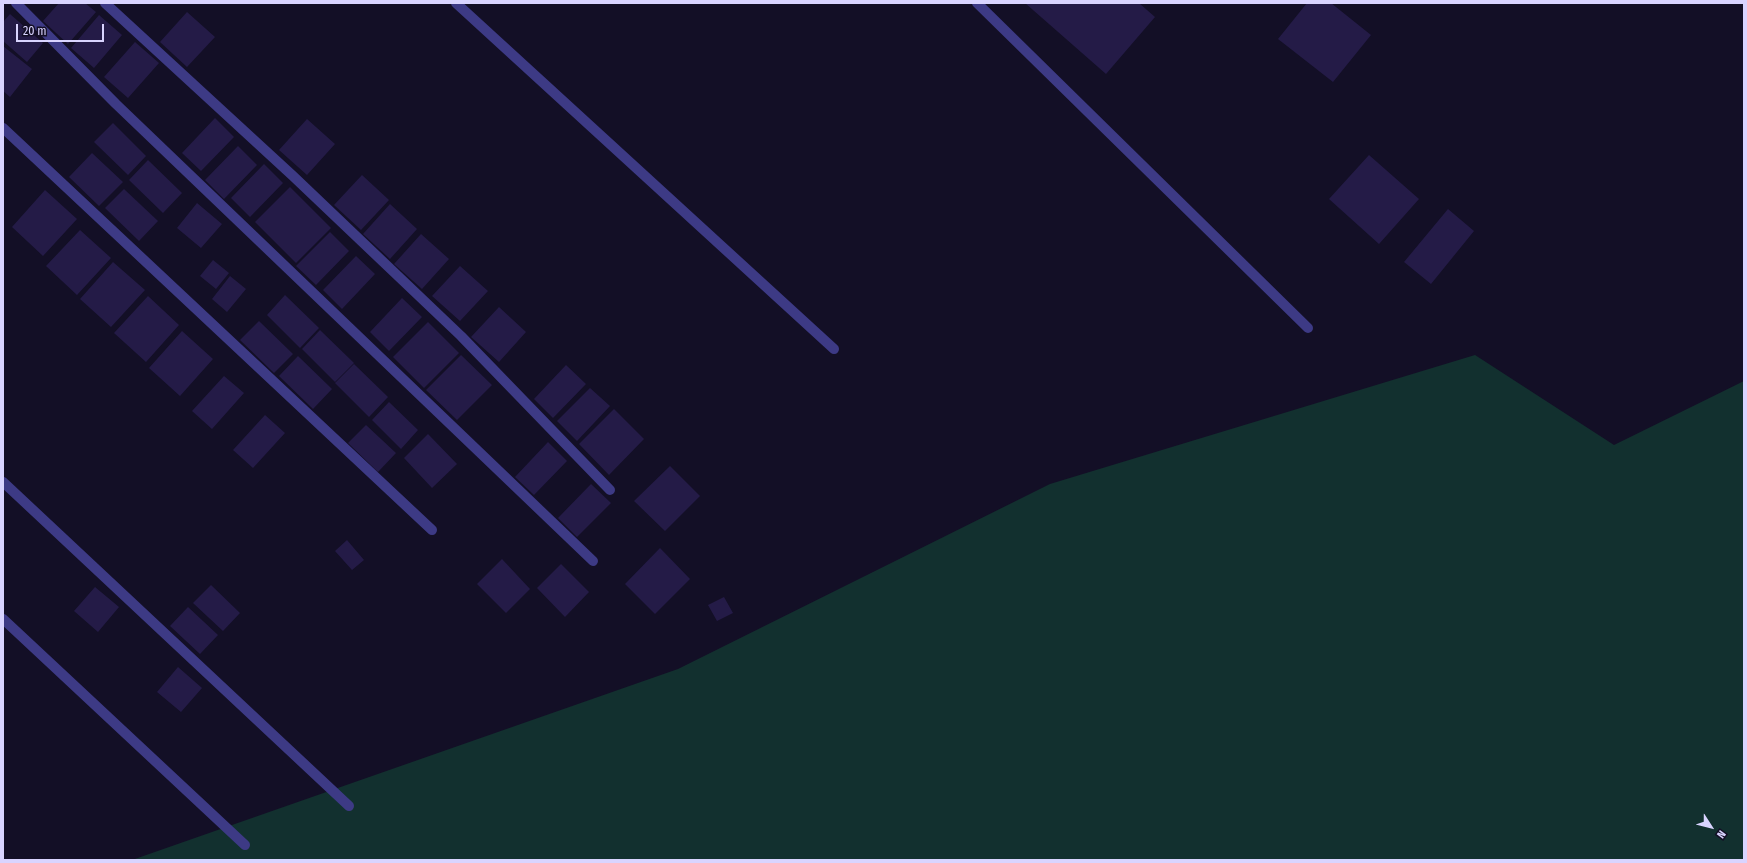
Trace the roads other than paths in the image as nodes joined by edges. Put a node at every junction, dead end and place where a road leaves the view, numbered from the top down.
1 (16, 3) edge
2 (105, 3) edge
3 (456, 3) edge
4 (977, 3) edge
5 (3, 128) edge
6 (1308, 328) dead end
7 (834, 349) dead end
8 (3, 482) edge
9 (610, 490) dead end
10 (432, 530) dead end
11 (593, 560) dead end
12 (3, 619) edge
13 (349, 806) dead end
14 (245, 845) dead end

1 - 11 street
2 - 9 street
3 - 7 street
4 - 6 street
5 - 10 street
8 - 13 street
12 - 14 street

